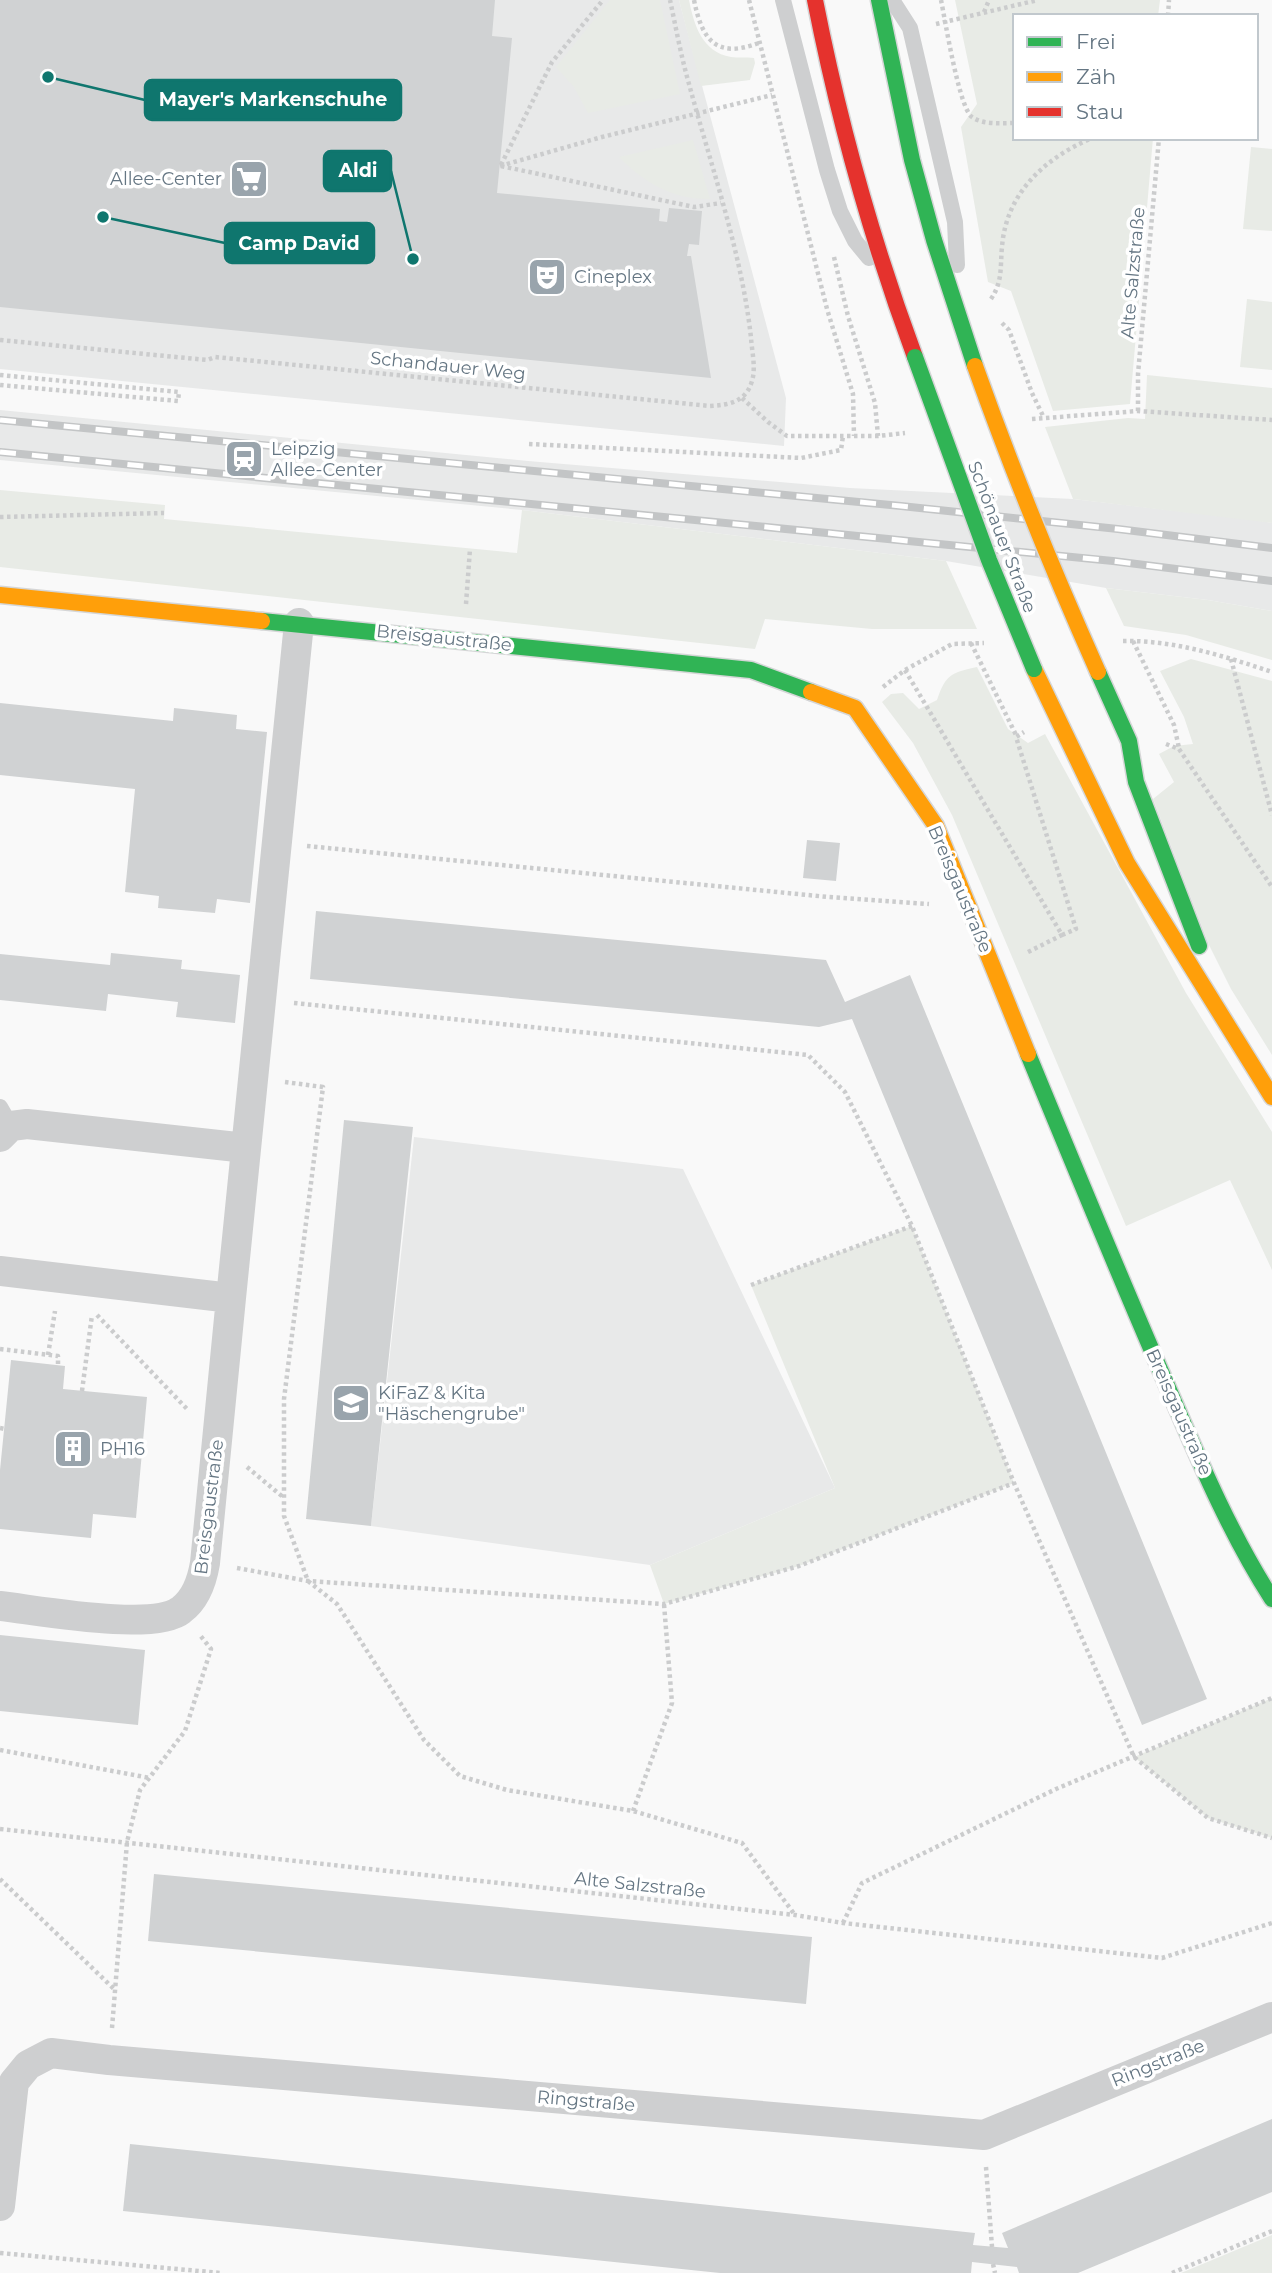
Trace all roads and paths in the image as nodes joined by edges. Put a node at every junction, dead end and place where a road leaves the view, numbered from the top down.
1 (603, 0) edge
2 (670, 0) edge
3 (694, 0) edge
4 (749, 0) edge
5 (783, 0) edge
6 (815, 0) edge
7 (880, 0) edge
8 (892, 0) edge
9 (941, 0) edge
10 (989, 0) edge
11 (1038, 0) edge
12 (983, 13) junction
13 (945, 22) junction
14 (936, 24) dead end
15 (759, 43) junction
16 (775, 67) dead end
17 (766, 71) junction
18 (958, 83) junction
19 (950, 86) dead end
20 (772, 95) junction
21 (697, 115) junction
22 (1013, 123) edge
23 (790, 132) dead end
24 (783, 134) junction
25 (1088, 140) edge
26 (1159, 140) edge
27 (500, 166) junction
28 (721, 203) junction
29 (832, 250) dead end
30 (886, 278) junction
31 (999, 287) dead end
32 (958, 316) junction
33 (1009, 330) dead end
34 (0, 340) edge
35 (0, 375) edge
36 (0, 386) edge
37 (742, 398) junction
38 (1138, 411) junction
39 (1044, 418) junction
40 (1030, 419) dead end
41 (1272, 420) edge
42 (905, 433) dead end
43 (843, 436) junction
44 (854, 436) junction
45 (878, 436) junction
46 (529, 444) dead end
47 (164, 513) dead end
48 (0, 517) edge
49 (470, 549) dead end
50 (0, 595) edge
51 (299, 623) junction
52 (463, 639) junction
53 (1133, 640) dead end
54 (971, 643) dead end
55 (1231, 659) dead end
56 (905, 670) dead end
57 (1033, 727) dead end
58 (1017, 737) junction
59 (1158, 742) dead end
60 (1179, 749) junction
61 (1272, 815) edge
62 (277, 843) junction
63 (1272, 887) edge
64 (968, 907) junction
65 (261, 999) junction
66 (1243, 1051) junction
67 (253, 1077) junction
68 (1272, 1097) edge
69 (4, 1123) edge
70 (246, 1148) junction
71 (912, 1226) junction
72 (0, 1271) edge
73 (60, 1279) junction
74 (751, 1285) dead end
75 (232, 1298) junction
76 (0, 1349) edge
77 (48, 1355) junction
78 (58, 1365) dead end
79 (82, 1391) dead end
80 (217, 1441) junction
81 (1014, 1483) junction
82 (284, 1498) junction
83 (205, 1563) junction
84 (308, 1581) junction
85 (1272, 1599) edge
86 (664, 1604) junction
87 (0, 1606) edge
88 (211, 1649) dead end
89 (1272, 1698) edge
90 (0, 1750) edge
91 (1134, 1757) junction
92 (150, 1778) junction
93 (633, 1811) junction
94 (0, 1829) edge
95 (1272, 1838) edge
96 (127, 1842) junction
97 (0, 1879) edge
98 (795, 1914) junction
99 (843, 1923) junction
100 (1272, 1923) edge
101 (115, 1990) junction
102 (1272, 2017) edge
103 (109, 2060) junction
104 (984, 2135) junction
105 (0, 2206) edge
106 (1272, 2231) edge
107 (992, 2246) dead end
108 (0, 2253) edge
109 (993, 2264) dead end
110 (218, 2273) edge
111 (995, 2273) edge
112 (1172, 2273) edge

1 - 27 path
2 - 21 path
3 - 15 path
4 - 15 path
5 - 30 lane
6 - 30 main road, Schönauer Straße
7 - 32 main road, Schönauer Straße
8 - 32 lane
9 - 13 path
10 - 12 path
11 - 12 path
12 - 13 path
13 - 14 path
13 - 18 path
15 - 17 path
16 - 17 path
17 - 20 path
18 - 19 path
18 - 22 path
20 - 21 path
20 - 24 path
21 - 27 path
21 - 28 path
23 - 24 path
24 - 44 path
25 - 31 path
26 - 38 path, Alte Salzstraße
27 - 28 path
28 - 37 path
29 - 45 path
30 - 66 main road, Schönauer Straße, bridge
32 - 66 main road, Schönauer Straße, bridge
33 - 39 path
34 - 37 path, Schandauer Weg
35 - 36 path
37 - 43 path
38 - 39 path
38 - 41 path
39 - 40 path
42 - 45 path
43 - 44 path
43 - 46 path
44 - 45 path
47 - 48 path
49 - 52 path
50 - 51 main road, Breisgaustraße
51 - 52 main road, Breisgaustraße
51 - 62 street, Breisgaustraße
52 - 64 main road, Breisgaustraße
53 - 60 path
54 - 58 path
55 - 61 path
56 - 58 path
57 - 58 path
59 - 60 path
60 - 63 path
62 - 64 path
62 - 65 street, Breisgaustraße
64 - 85 main road, Breisgaustraße
65 - 67 street, Breisgaustraße
65 - 71 path
66 - 68 main road, Schönauer Straße
67 - 70 street, Breisgaustraße
67 - 82 path
69 - 70 street
70 - 75 street, Breisgaustraße
71 - 74 path
71 - 81 path
72 - 73 street
73 - 75 street
73 - 77 path
75 - 80 street, Breisgaustraße
76 - 77 path
77 - 78 path
79 - 80 path
80 - 82 path
80 - 83 street, Breisgaustraße
81 - 86 path
81 - 91 path
82 - 84 path
83 - 84 path
83 - 87 street, Breisgaustraße
84 - 86 path
84 - 93 path
86 - 93 path
88 - 92 path
89 - 91 path
90 - 92 path
91 - 95 path
91 - 99 path
92 - 96 path
93 - 98 path
94 - 96 path, Alte Salzstraße
96 - 98 path, Alte Salzstraße
96 - 101 path
97 - 101 path
98 - 99 path, Alte Salzstraße
99 - 100 path, Alte Salzstraße
101 - 103 path
102 - 104 street, Ringstraße
103 - 104 street, Ringstraße
103 - 105 street, Ringstraße
104 - 107 path
106 - 112 path
108 - 110 path
109 - 111 path

